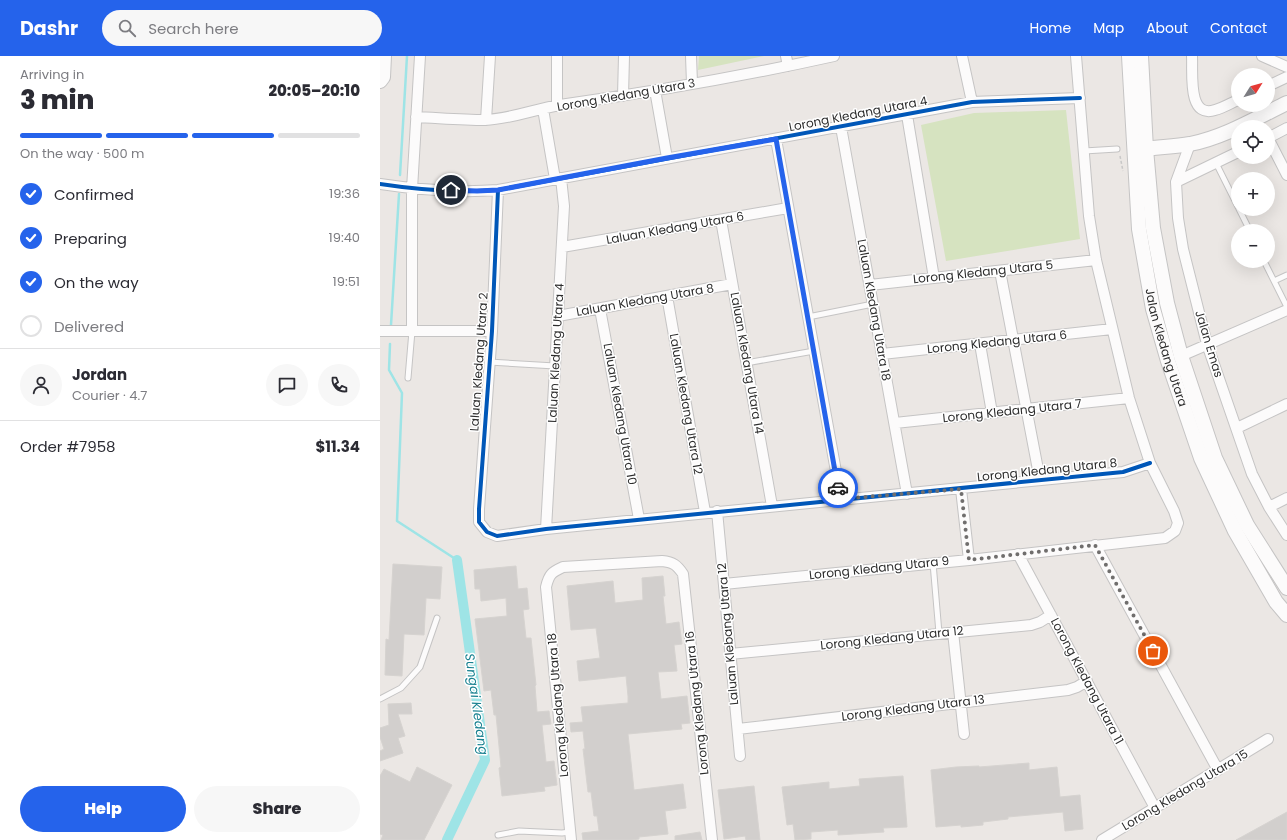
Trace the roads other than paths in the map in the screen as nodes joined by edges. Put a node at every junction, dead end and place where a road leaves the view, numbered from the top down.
1 (384, 56) edge
2 (420, 56) edge
3 (490, 56) edge
4 (557, 56) edge
5 (624, 56) edge
6 (691, 56) edge
7 (834, 56) edge
8 (962, 56) edge
9 (1076, 56) edge
10 (1128, 56) edge
11 (1141, 56) edge
12 (1192, 56) edge
13 (1262, 56) edge
14 (787, 61) edge
15 (1287, 75) edge
16 (380, 81) edge
17 (1275, 82) edge
18 (692, 83) junction
19 (380, 89) edge
20 (655, 90) junction
21 (622, 96) junction
22 (1080, 98) junction
23 (972, 102) junction
24 (1231, 103) edge
25 (1287, 103) edge
26 (557, 106) junction
27 (543, 109) junction
28 (907, 114) junction
29 (416, 117) junction
30 (486, 120) junction
31 (841, 127) junction
32 (1287, 128) edge
33 (1275, 134) edge
34 (776, 139) junction
35 (1190, 144) junction
36 (1117, 149) dead end
37 (1084, 150) junction
38 (1140, 150) junction
39 (1275, 152) edge
40 (1231, 156) edge
41 (667, 158) junction
42 (1216, 163) junction
43 (1287, 175) edge
44 (558, 178) junction
45 (1176, 182) junction
46 (380, 184) edge
47 (412, 189) junction
48 (498, 190) junction
49 (1231, 194) edge
50 (788, 208) junction
51 (721, 220) junction
52 (562, 248) junction
53 (1096, 260) junction
54 (1268, 268) edge
55 (1000, 270) junction
56 (1287, 275) edge
57 (934, 278) junction
58 (1274, 281) junction
59 (732, 284) junction
60 (870, 285) junction
61 (667, 296) junction
62 (873, 304) junction
63 (1287, 308) edge
64 (600, 309) junction
65 (558, 316) junction
66 (808, 317) junction
67 (1112, 329) junction
68 (380, 331) edge
69 (412, 331) junction
70 (492, 331) junction
71 (1014, 340) junction
72 (980, 344) junction
73 (1207, 344) junction
74 (814, 351) junction
75 (882, 354) junction
76 (1181, 356) junction
77 (489, 362) junction
78 (746, 363) junction
79 (556, 366) junction
80 (408, 378) dead end
81 (1129, 398) junction
82 (1287, 404) edge
83 (1027, 409) junction
84 (992, 413) junction
85 (895, 423) junction
86 (1237, 428) junction
87 (1150, 463) junction
88 (1040, 480) junction
89 (961, 489) junction
90 (907, 494) junction
91 (1287, 498) edge
92 (841, 499) junction
93 (772, 506) junction
94 (1269, 507) junction
95 (717, 511) junction
96 (705, 512) junction
97 (639, 519) junction
98 (546, 529) junction
99 (487, 532) joint
100 (1287, 535) edge
101 (1095, 545) junction
102 (1018, 554) junction
103 (969, 560) junction
104 (933, 563) junction
105 (553, 571) joint
106 (724, 584) junction
107 (1287, 588) edge
108 (1051, 615) junction
109 (1287, 615) edge
110 (437, 618) dead end
111 (953, 632) junction
112 (939, 633) junction
113 (730, 654) junction
114 (1086, 681) junction
115 (380, 699) edge
116 (960, 703) junction
117 (738, 729) junction
118 (964, 734) dead end
119 (1268, 739) dead end
120 (740, 756) dead end
121 (1218, 770) junction
122 (1155, 808) junction
123 (498, 835) dead end
124 (570, 836) edge
125 (712, 840) edge
126 (1102, 840) edge

1 - 16 main road
2 - 29 street
3 - 30 street
4 - 26 street
5 - 21 street
6 - 18 street
7 - 14 street, Lorong Kledang Utara 3
8 - 23 street
9 - 22 street
10 - 38 main road, Jalan Kledang Utara
11 - 38 main road, Jalan Kledang Utara
12 - 24 street
13 - 15 street
14 - 18 street, Lorong Kledang Utara 3
15 - 17 street
16 - 19 main road
18 - 20 street, Lorong Kledang Utara 3
20 - 21 street, Lorong Kledang Utara 3
20 - 41 street
21 - 26 street, Lorong Kledang Utara 3
22 - 23 street, Lorong Kledang Utara 4
22 - 37 street
23 - 28 street, Lorong Kledang Utara 4
25 - 35 main road
26 - 27 street, Lorong Kledang Utara 3
27 - 30 street, Lorong Kledang Utara 3
27 - 44 street, Laluan Kledang Utara 4
28 - 31 street, Lorong Kledang Utara 4
28 - 57 street
29 - 30 street, Lorong Kledang Utara 3
29 - 47 street
31 - 34 street, Lorong Kledang Utara 4
31 - 60 street, Laluan Kledang Utara 18
32 - 33 street
34 - 41 street, Lorong Kledang Utara 4
34 - 50 street
35 - 38 main road
35 - 45 street, Jalan Emas
36 - 37 lane
37 - 53 street
38 - 76 main road, Jalan Kledang Utara
38 - 109 main road, Jalan Kledang Utara
39 - 43 street
40 - 42 street
41 - 44 street, Lorong Kledang Utara 4
42 - 45 street
42 - 49 lane
44 - 48 street, Lorong Kledang Utara 4
44 - 52 street, Laluan Kledang Utara 4
45 - 73 street, Jalan Emas
46 - 47 street, Lorong Kledang Utara 4
47 - 48 street, Lorong Kledang Utara 4
47 - 69 street
48 - 70 street, Laluan Kledang Utara 2
50 - 51 street, Laluan Kledang Utara 6
50 - 66 street
51 - 52 street, Laluan Kledang Utara 6
51 - 59 street, Laluan Kledang Utara 14
52 - 65 street, Laluan Kledang Utara 4
53 - 55 street, Lorong Kledang Utara 5
53 - 67 street
54 - 58 lane
55 - 57 street, Lorong Kledang Utara 5
55 - 71 street
56 - 58 lane
57 - 60 street, Lorong Kledang Utara 5
58 - 63 lane
59 - 61 street, Laluan Kledang Utara 8
59 - 78 street, Laluan Kledang Utara 14
60 - 62 street, Laluan Kledang Utara 18
61 - 64 street, Laluan Kledang Utara 8
61 - 96 street, Laluan Kledang Utara 12
62 - 66 lane
62 - 75 street, Laluan Kledang Utara 18
63 - 73 street
64 - 65 street, Laluan Kledang Utara 8
64 - 97 street, Laluan Kledang Utara 10
65 - 79 street, Laluan Kledang Utara 4
66 - 74 street
67 - 71 street, Lorong Kledang Utara 6
67 - 81 street
68 - 69 street
69 - 70 street
69 - 80 lane
70 - 77 street, Laluan Kledang Utara 2
71 - 72 street, Lorong Kledang Utara 6
71 - 83 street
72 - 75 street, Lorong Kledang Utara 6
72 - 84 street
73 - 76 street
73 - 86 street, Jalan Emas
74 - 78 lane
74 - 92 street
75 - 85 street, Laluan Kledang Utara 18
76 - 107 main road, Jalan Kledang Utara
77 - 79 lane
77 - 99 street, Laluan Kledang Utara 2
78 - 93 street, Laluan Kledang Utara 14
79 - 98 street, Laluan Kledang Utara 4
81 - 83 street, Lorong Kledang Utara 7
81 - 87 street
82 - 86 street
83 - 84 street, Lorong Kledang Utara 7
83 - 88 street
84 - 85 street, Lorong Kledang Utara 7
85 - 90 street, Laluan Kledang Utara 18
86 - 94 street, Jalan Emas
87 - 88 street, Lorong Kledang Utara 8
87 - 101 street, Lorong Kledang Utara 9
88 - 89 street, Lorong Kledang Utara 8
89 - 90 street, Lorong Kledang Utara 8
89 - 103 street
90 - 92 street, Lorong Kledang Utara 8
91 - 94 street
92 - 93 street, Lorong Kledang Utara 8
93 - 95 street, Lorong Kledang Utara 8
94 - 100 street, Jalan Emas
95 - 96 street, Lorong Kledang Utara 8
95 - 106 street, Laluan Klebang Utara 12
96 - 97 street, Lorong Kledang Utara 8
97 - 98 street, Lorong Kledang Utara 8
98 - 99 street, Lorong Kledang Utara 8
101 - 102 street, Lorong Kledang Utara 9
101 - 121 street
102 - 103 street, Lorong Kledang Utara 9
102 - 108 street, Lorong Kledang Utara 11
103 - 104 street, Lorong Kledang Utara 9
104 - 106 street, Lorong Kledang Utara 9
104 - 112 lane
105 - 124 street, Lorong Kledang Utara 18
105 - 125 street, Lorong Kledang Utara 16
106 - 113 street, Laluan Klebang Utara 12
108 - 111 street, Lorong Kledang Utara 12
108 - 114 street, Lorong Kledang Utara 11
110 - 115 lane
111 - 112 street, Lorong Kledang Utara 12
111 - 116 street
112 - 113 street, Lorong Kledang Utara 12
113 - 117 street, Laluan Klebang Utara 12
114 - 116 street, Lorong Kledang Utara 13
114 - 122 street, Lorong Kledang Utara 11
116 - 117 street, Lorong Kledang Utara 13
116 - 118 street
117 - 120 street, Laluan Klebang Utara 12
119 - 121 street, Lorong Kledang Utara 15
121 - 122 street, Lorong Kledang Utara 15
122 - 126 street, Lorong Kledang Utara 15
123 - 124 lane

